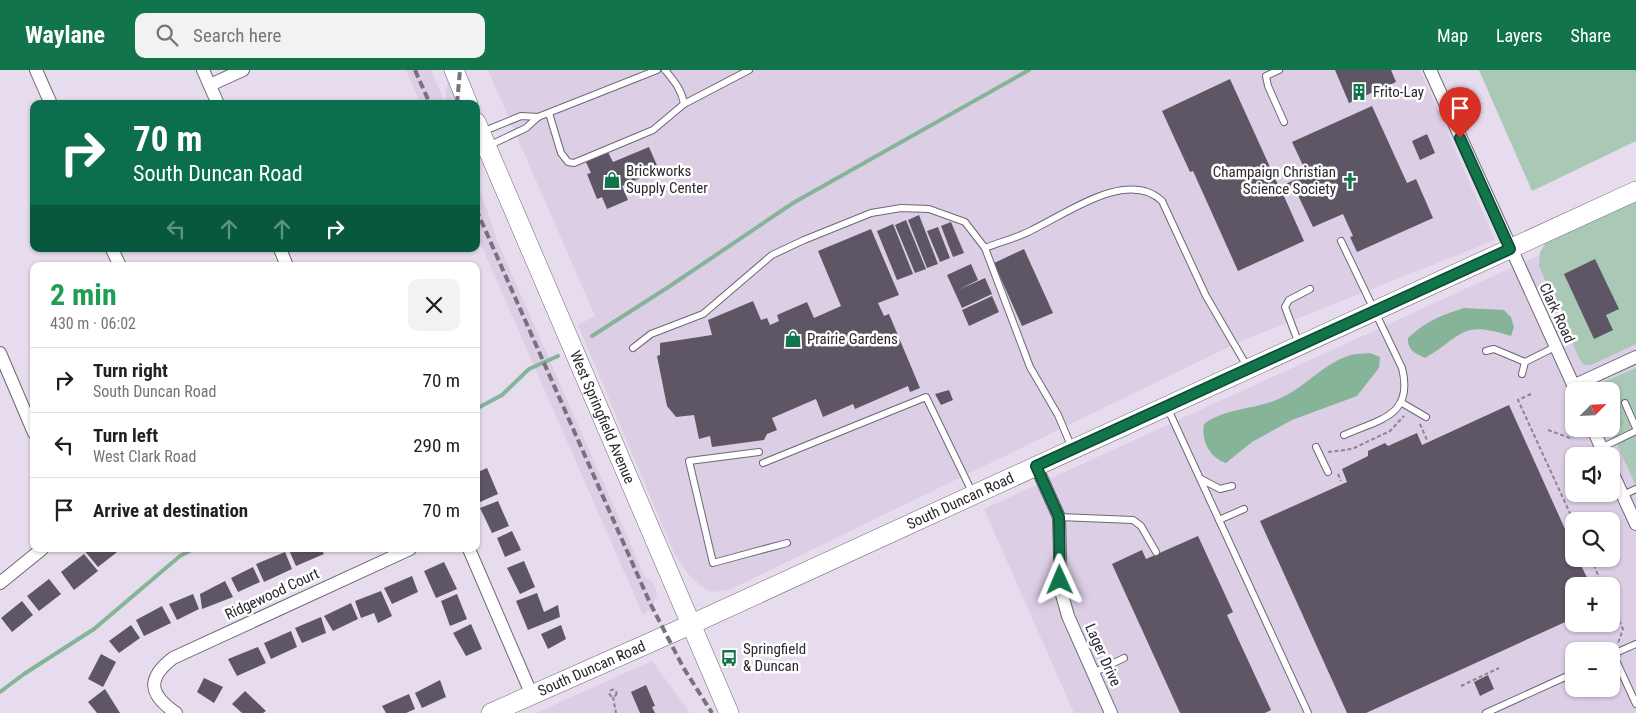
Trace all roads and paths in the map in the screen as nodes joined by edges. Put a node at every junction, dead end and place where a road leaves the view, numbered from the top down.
1 (36, 70) edge
2 (204, 70) edge
3 (243, 70) edge
4 (454, 70) edge
5 (657, 70) edge
6 (665, 70) edge
7 (749, 70) edge
8 (1278, 70) edge
9 (1430, 70) edge
10 (210, 85) junction
11 (49, 100) edge
12 (216, 100) edge
13 (466, 100) edge
14 (684, 104) junction
15 (549, 113) junction
16 (538, 117) junction
17 (1284, 122) dead end
18 (481, 134) edge
19 (1636, 191) edge
20 (1341, 241) dead end
21 (985, 248) junction
22 (1510, 249) junction
23 (1310, 289) dead end
24 (1376, 310) junction
25 (1299, 345) junction
26 (1555, 347) junction
27 (633, 348) dead end
28 (1486, 351) dead end
29 (0, 353) edge
30 (1636, 357) edge
31 (1525, 362) junction
32 (1248, 369) junction
33 (1522, 374) dead end
34 (1572, 382) edge
35 (1587, 382) edge
36 (1531, 394) dead end
37 (1402, 403) junction
38 (1625, 403) dead end
39 (1167, 406) junction
40 (1407, 414) dead end
41 (1426, 417) dead end
42 (1632, 418) junction
43 (1418, 420) dead end
44 (30, 424) edge
45 (1620, 424) edge
46 (1636, 428) edge
47 (1548, 430) dead end
48 (1636, 432) edge
49 (1344, 435) dead end
50 (1565, 436) edge
51 (1427, 440) dead end
52 (1316, 447) dead end
53 (1611, 447) edge
54 (1073, 449) junction
55 (760, 452) dead end
56 (1331, 460) dead end
57 (763, 463) dead end
58 (1036, 466) junction
59 (1334, 467) dead end
60 (1328, 472) dead end
61 (1200, 479) junction
62 (1341, 481) dead end
63 (1232, 486) dead end
64 (1620, 489) edge
65 (1636, 489) edge
66 (973, 494) junction
67 (1623, 495) junction
68 (1244, 508) dead end
69 (1569, 512) edge
70 (1059, 517) junction
71 (1219, 520) junction
72 (1636, 524) edge
73 (787, 543) dead end
74 (38, 552) edge
75 (403, 552) edge
76 (470, 552) edge
77 (1156, 552) dead end
78 (0, 583) edge
79 (1620, 622) edge
80 (692, 624) junction
81 (1618, 642) edge
82 (1636, 644) edge
83 (1620, 651) edge
84 (1124, 658) dead end
85 (1499, 668) dead end
86 (1620, 671) edge
87 (1093, 673) junction
88 (1565, 677) edge
89 (1461, 686) dead end
90 (532, 693) junction
91 (613, 697) dead end
92 (1636, 704) edge
93 (497, 712) edge
94 (176, 713) edge
95 (616, 713) edge
96 (729, 713) edge
97 (1111, 713) edge
98 (1308, 713) edge
99 (1486, 713) edge

1 - 11 street
2 - 10 street
3 - 10 street
4 - 13 main road
5 - 15 lane
6 - 14 lane
7 - 14 lane
8 - 17 lane
9 - 22 street, Clark Road
10 - 12 street
14 - 15 lane
15 - 16 lane
16 - 18 lane
16 - 18 lane
18 - 80 main road, West Springfield Avenue
19 - 22 main road, South Duncan Road
20 - 24 lane
21 - 27 lane
21 - 32 lane
21 - 54 lane
22 - 24 main road, South Duncan Road
22 - 26 street, Clark Road
23 - 25 lane
24 - 25 main road, South Duncan Road
24 - 37 lane
25 - 32 main road, South Duncan Road
26 - 31 lane
26 - 34 street, Clark Road
28 - 31 lane
29 - 44 street
30 - 35 street
31 - 33 lane
32 - 39 main road, South Duncan Road
36 - 69 path
37 - 41 lane
37 - 49 lane
38 - 42 lane
39 - 54 main road, South Duncan Road
39 - 61 lane
40 - 56 path
42 - 45 path
42 - 46 lane
43 - 51 path
47 - 50 path
48 - 53 lane
52 - 60 lane
54 - 58 main road, South Duncan Road
55 - 73 lane
57 - 66 lane
58 - 66 main road, South Duncan Road
58 - 70 street, Lager Drive
59 - 62 path
61 - 63 lane
61 - 71 lane
64 - 67 street
65 - 67 lane
66 - 80 main road, South Duncan Road
67 - 72 street
68 - 71 lane
70 - 77 lane
70 - 87 street, Lager Drive
71 - 98 lane
74 - 78 street
75 - 94 street, Ridgewood Court
76 - 90 street
79 - 81 path
80 - 90 main road, South Duncan Road
80 - 96 main road, West Springfield Avenue
82 - 83 lane
84 - 87 lane
85 - 89 path
86 - 92 lane
87 - 97 street, Lager Drive
88 - 99 lane
90 - 93 main road, South Duncan Road
91 - 95 path

